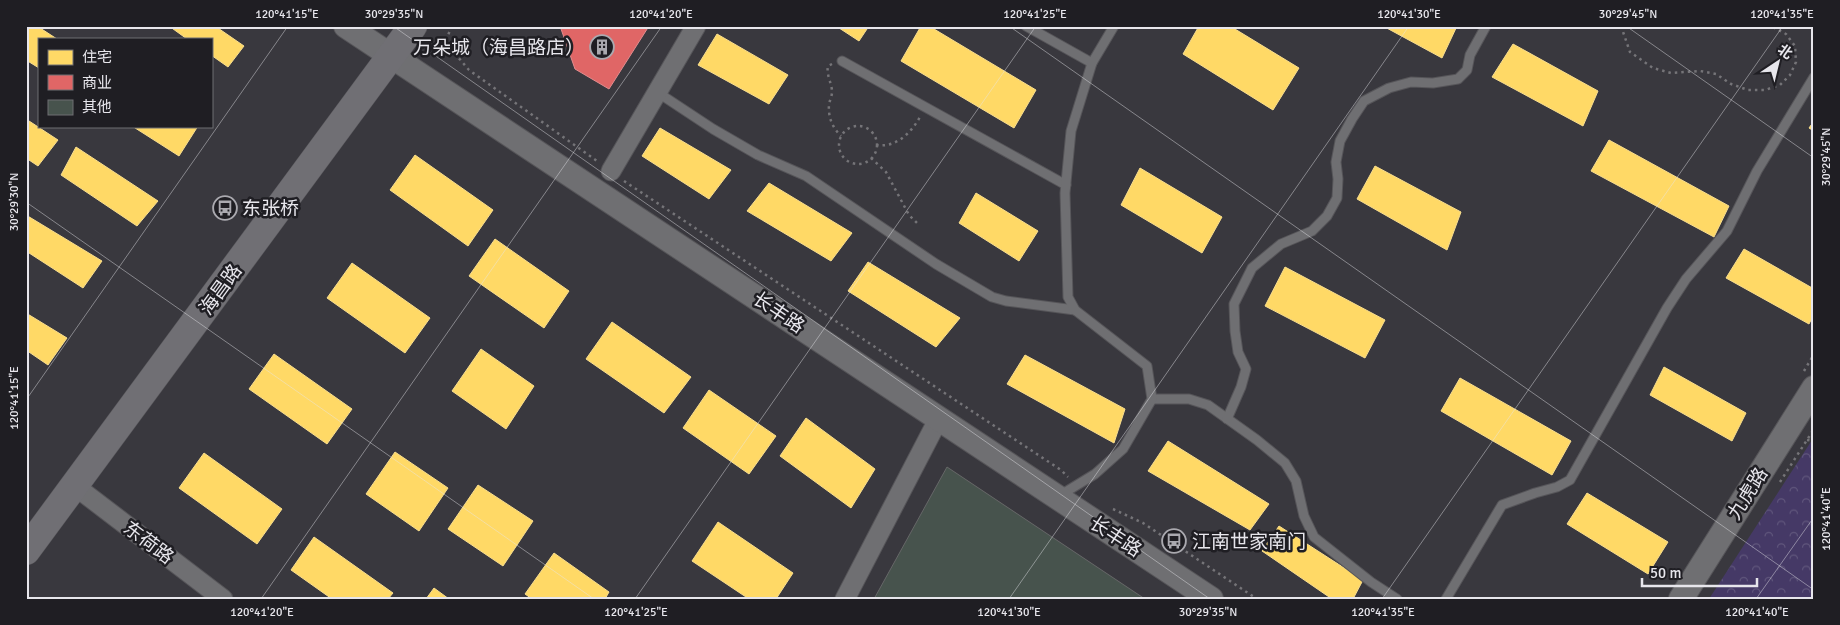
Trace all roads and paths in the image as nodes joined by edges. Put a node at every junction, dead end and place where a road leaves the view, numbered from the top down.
1 (346, 26) edge
2 (413, 26) edge
3 (452, 26) edge
4 (696, 26) edge
5 (1026, 26) edge
6 (1114, 26) edge
7 (1486, 26) edge
8 (1621, 26) edge
9 (1771, 26) edge
10 (387, 43) edge
11 (842, 61) joint
12 (1092, 63) junction
13 (1814, 77) edge
14 (657, 92) junction
15 (926, 107) junction
16 (842, 136) junction
17 (876, 145) junction
18 (871, 158) junction
19 (611, 171) junction
20 (1066, 185) junction
21 (917, 223) dead end
22 (1075, 310) junction
23 (1814, 388) edge
24 (1152, 399) junction
25 (939, 418) junction
26 (1228, 418) junction
27 (1807, 440) dead end
28 (1814, 441) edge
29 (75, 486) junction
30 (1067, 491) junction
31 (1110, 508) dead end
32 (26, 529) edge
33 (26, 551) edge
34 (223, 599) edge
35 (845, 599) edge
36 (1211, 599) edge
37 (1257, 599) edge
38 (1397, 599) edge
39 (1446, 599) edge
40 (1681, 599) edge

1 - 10 street, 长丰路
2 - 10 main road, 海昌路
3 - 19 path
4 - 14 street
5 - 12 lane
6 - 12 lane
7 - 26 lane
8 - 9 path
10 - 25 street, 长丰路
10 - 29 main road, 海昌路
10 - 32 main road, 海昌路
11 - 15 lane
11 - 16 path
12 - 20 lane
13 - 39 lane
14 - 19 street
14 - 22 lane
15 - 17 path
15 - 20 lane
16 - 17 path
16 - 18 path
17 - 18 path
18 - 21 path
19 - 30 path
20 - 22 lane
22 - 24 lane
23 - 40 street, 九虎路
24 - 26 lane
24 - 30 lane
25 - 30 street, 长丰路
25 - 35 street
26 - 38 lane
27 - 28 path
29 - 33 main road, 海昌路
29 - 34 street, 东荷路
30 - 36 street, 长丰路
31 - 37 path

